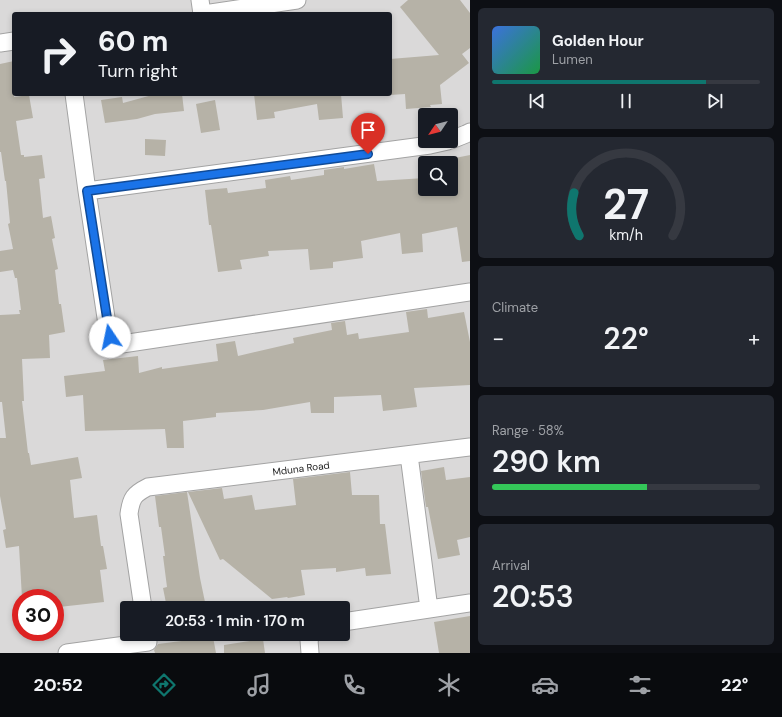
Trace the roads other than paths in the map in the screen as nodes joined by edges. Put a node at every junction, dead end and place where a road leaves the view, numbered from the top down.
1 (200, 0) edge
2 (296, 0) edge
3 (203, 12) edge
4 (216, 12) edge
5 (12, 41) edge
6 (0, 43) edge
7 (74, 96) edge
8 (470, 132) edge
9 (458, 137) edge
10 (418, 147) edge
11 (87, 191) junction
12 (470, 292) edge
13 (470, 447) edge
14 (409, 455) junction
15 (142, 601) edge
16 (470, 604) edge
17 (429, 609) junction
18 (350, 621) edge
19 (309, 641) edge
20 (148, 643) edge
21 (67, 653) edge
22 (310, 653) edge

1 - 3 street
2 - 4 street
5 - 6 street
7 - 11 street
8 - 9 street
10 - 11 street
11 - 12 street
13 - 14 street, Mduna Road
14 - 15 street, Mduna Road
14 - 17 street
16 - 17 street
17 - 18 street
19 - 22 street
20 - 21 street

